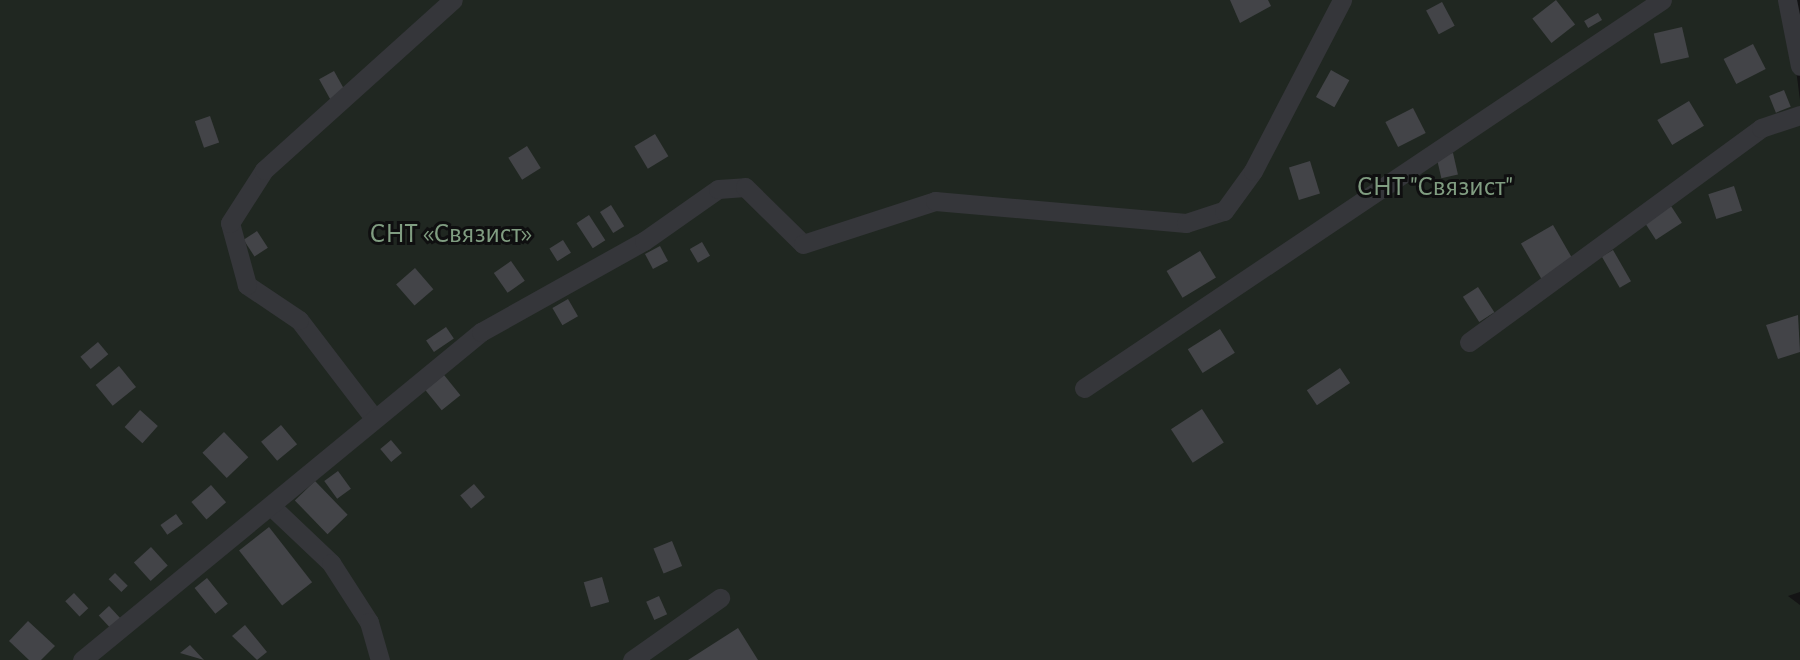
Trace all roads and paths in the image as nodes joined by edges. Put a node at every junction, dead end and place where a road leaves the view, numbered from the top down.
1 (453, 0) edge
2 (1342, 0) edge
3 (1662, 0) edge
4 (1787, 0) edge
5 (1799, 46) edge
6 (1800, 66) edge
7 (1800, 115) edge
8 (1469, 342) dead end
9 (1084, 388) dead end
10 (374, 418) junction
11 (271, 506) junction
12 (720, 598) dead end
13 (82, 660) edge
14 (380, 660) edge
15 (632, 660) edge

1 - 10 lane
2 - 10 lane
3 - 9 lane
4 - 5 lane
5 - 6 lane
7 - 8 lane
10 - 11 lane
11 - 13 lane
11 - 14 lane
12 - 15 lane

